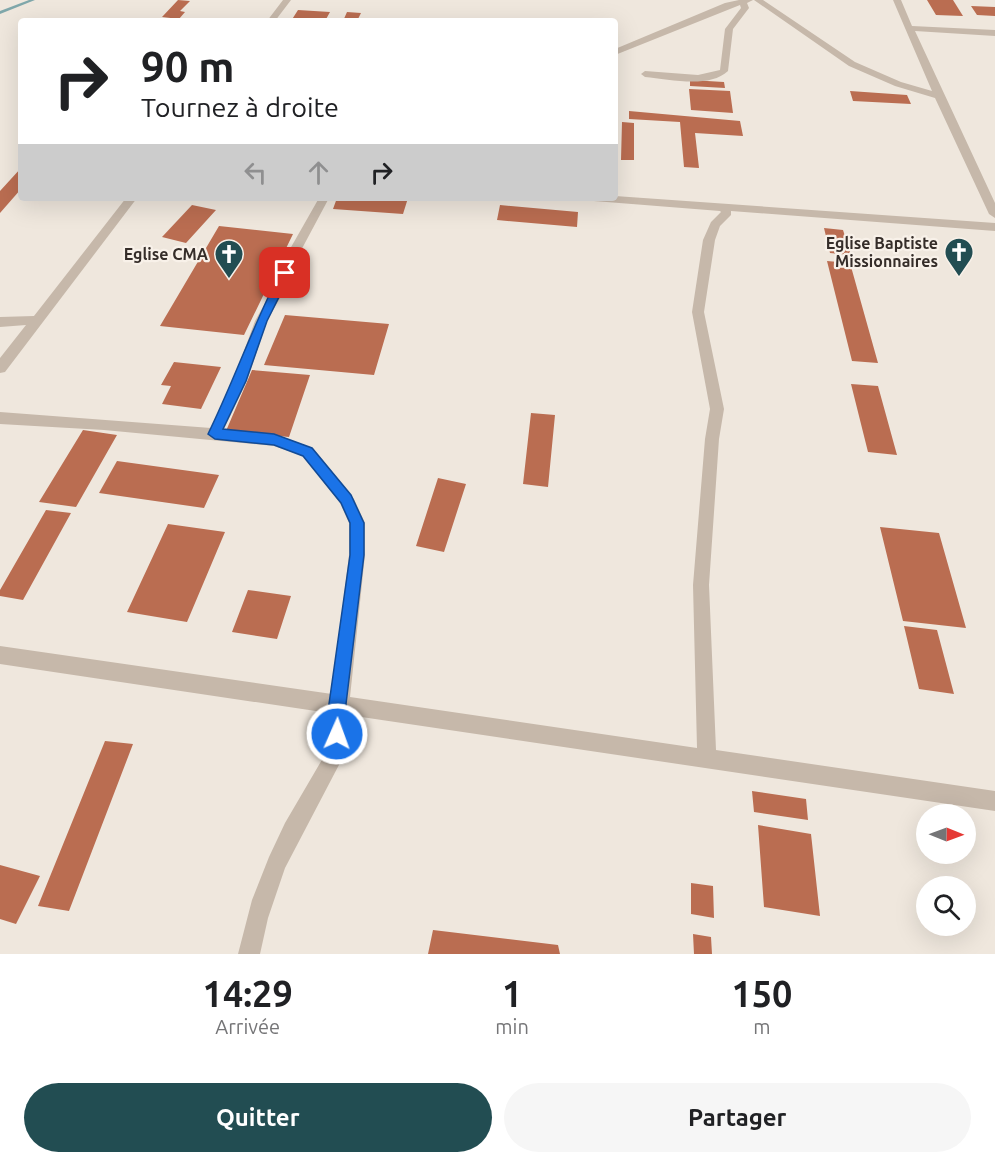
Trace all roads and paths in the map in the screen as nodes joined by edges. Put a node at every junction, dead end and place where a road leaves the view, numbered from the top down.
1 (288, 0) edge
2 (758, 0) edge
3 (897, 0) edge
4 (746, 1) edge
5 (273, 18) edge
6 (909, 28) junction
7 (995, 33) edge
8 (618, 51) edge
9 (645, 74) dead end
10 (939, 96) junction
11 (618, 200) edge
12 (130, 201) edge
13 (322, 201) edge
14 (723, 207) junction
15 (995, 214) edge
16 (995, 226) edge
17 (37, 320) junction
18 (0, 322) edge
19 (0, 368) edge
20 (0, 418) edge
21 (215, 434) junction
22 (0, 655) edge
23 (338, 704) junction
24 (707, 759) junction
25 (995, 801) edge
26 (249, 954) edge

1 - 5 street
2 - 10 street
3 - 6 street
4 - 8 street
4 - 9 street
6 - 7 street
6 - 10 street
10 - 15 street
11 - 14 street
12 - 17 street
13 - 21 street
14 - 16 street
14 - 24 street
17 - 18 street
17 - 19 street
20 - 21 street
21 - 23 street
22 - 23 street
23 - 24 street
23 - 26 street
24 - 25 street

